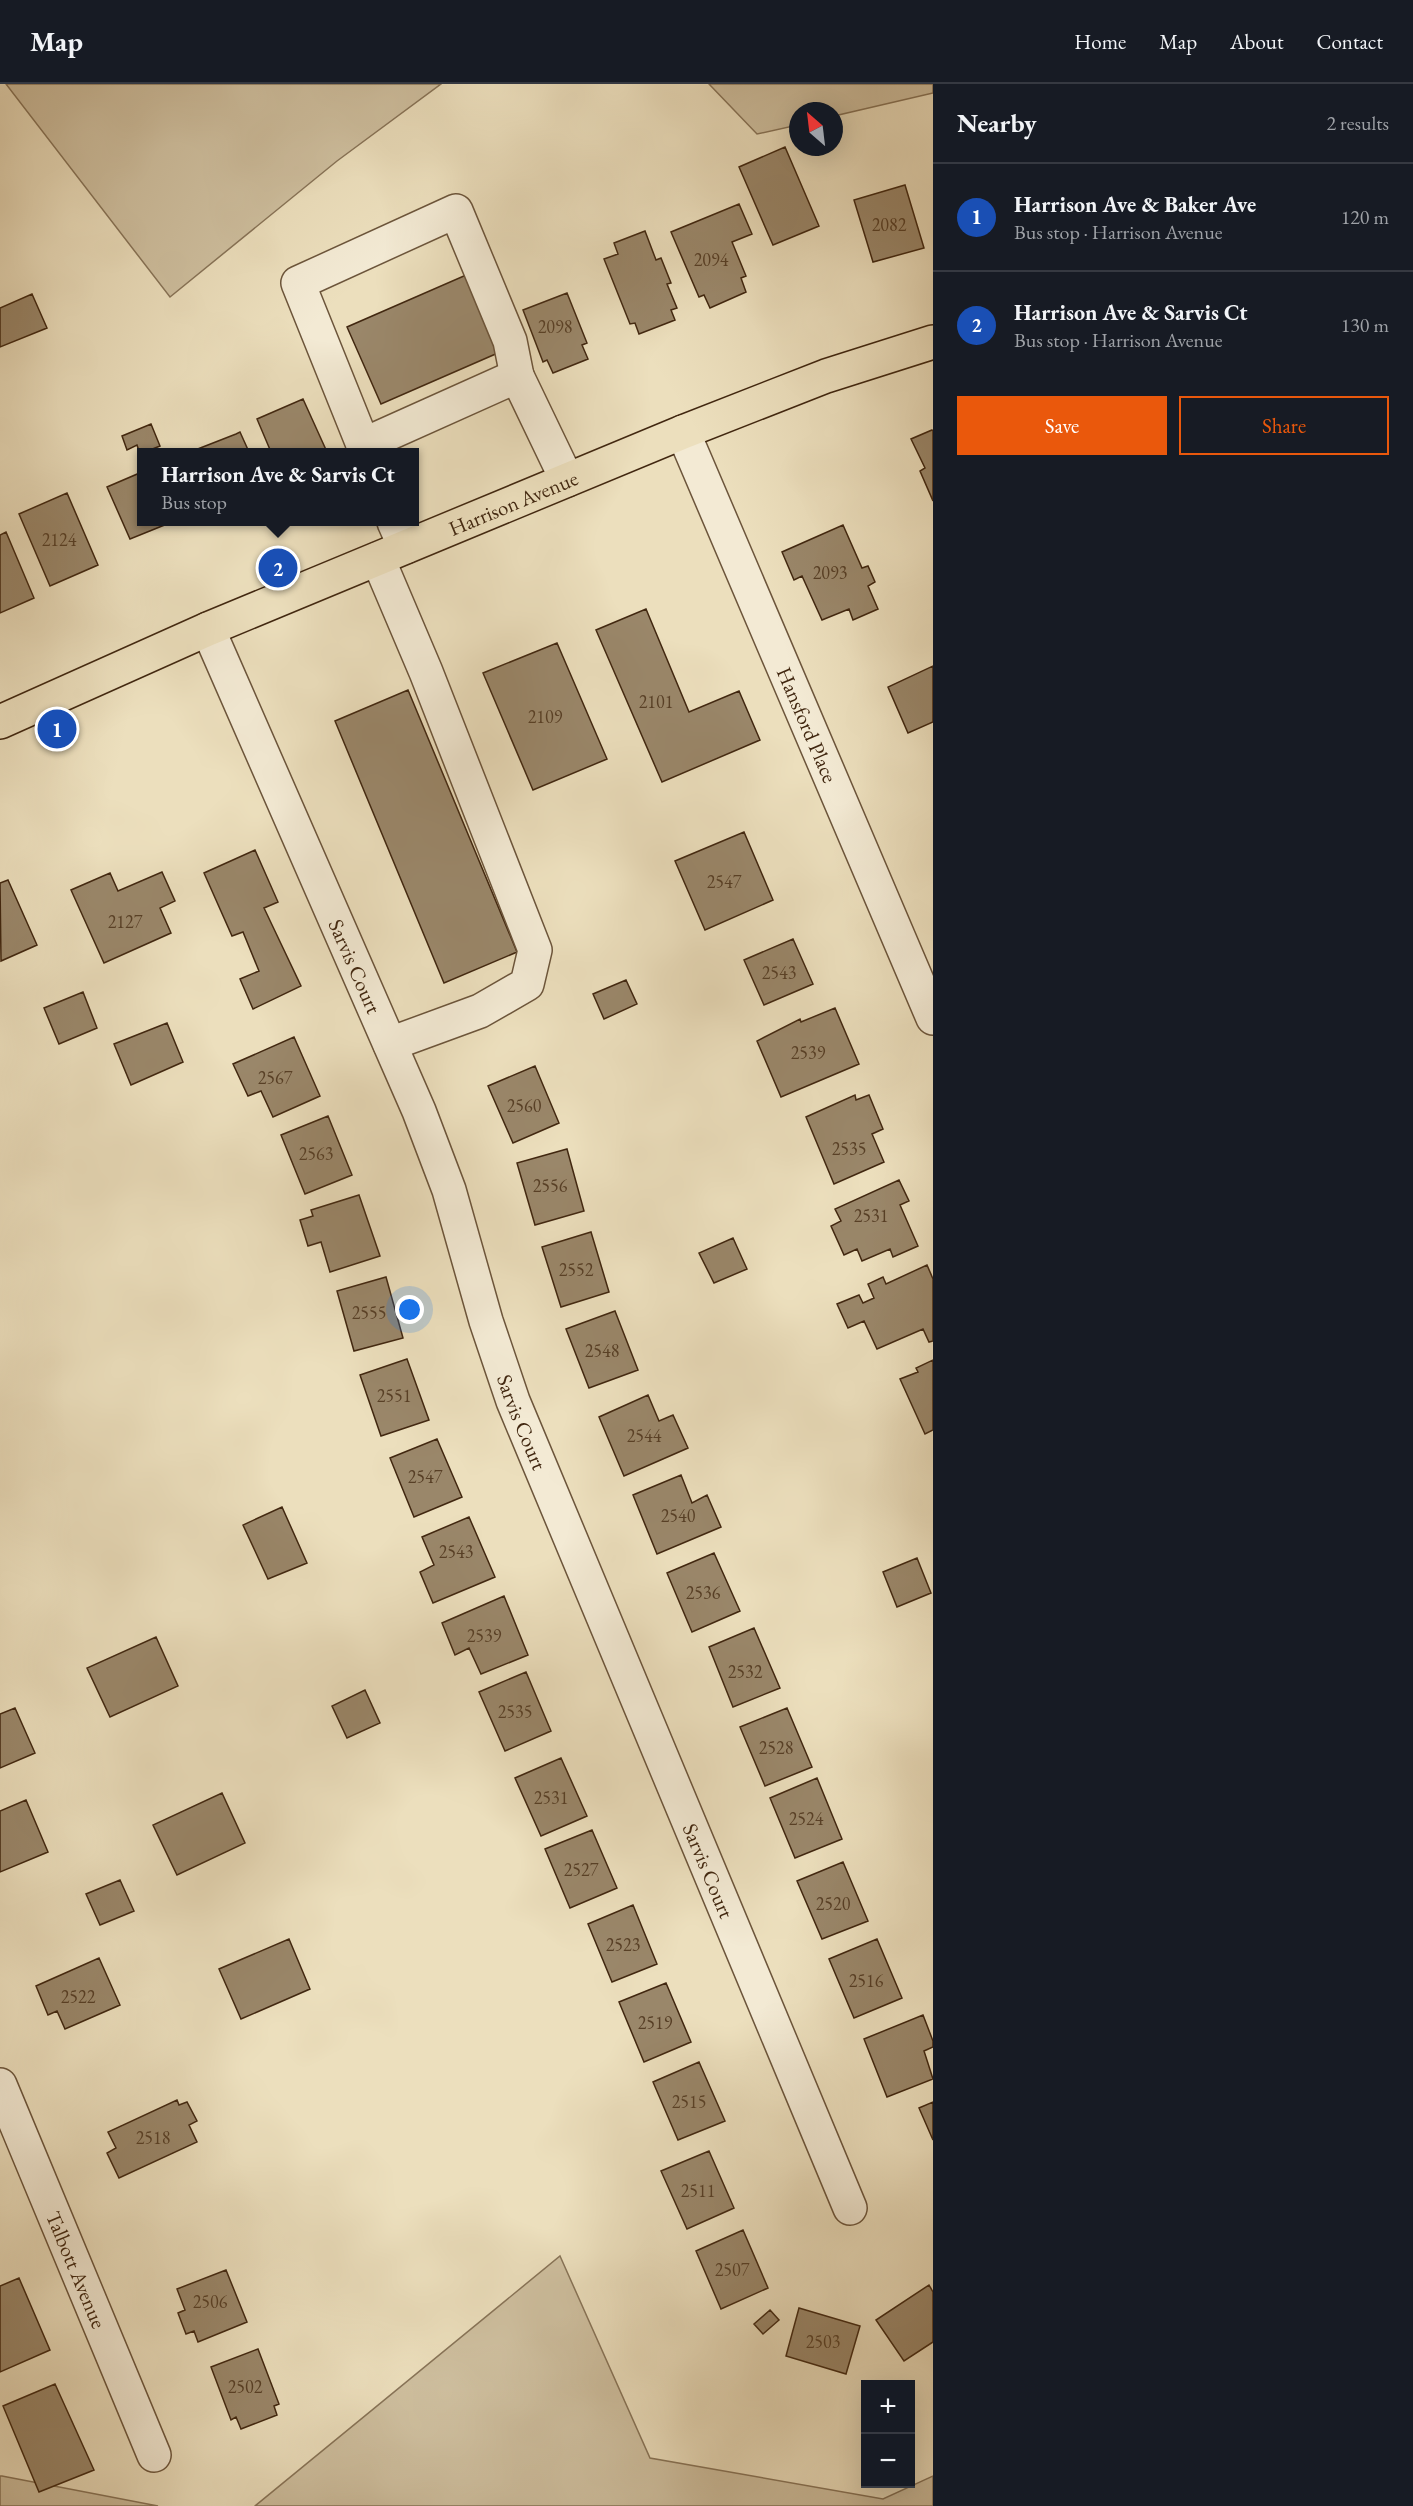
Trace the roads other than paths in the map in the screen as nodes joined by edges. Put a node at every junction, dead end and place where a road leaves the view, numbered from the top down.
1 (933, 342) edge
2 (517, 376) junction
3 (683, 432) junction
4 (365, 448) edge
5 (367, 448) edge
6 (567, 480) junction
7 (392, 542) edge
8 (208, 630) junction
9 (0, 722) edge
10 (933, 1018) edge
11 (390, 1044) junction
12 (0, 2085) edge
13 (850, 2208) dead end
14 (154, 2455) dead end

1 - 3 main road, Harrison Avenue
2 - 4 street
2 - 5 street
2 - 6 street
3 - 6 main road, Harrison Avenue
3 - 10 street, Hansford Place
6 - 7 main road, Harrison Avenue
7 - 8 main road, Harrison Avenue
7 - 11 street
8 - 9 main road, Harrison Avenue
8 - 11 street, Sarvis Court
11 - 13 street, Sarvis Court
12 - 14 street, Talbott Avenue

